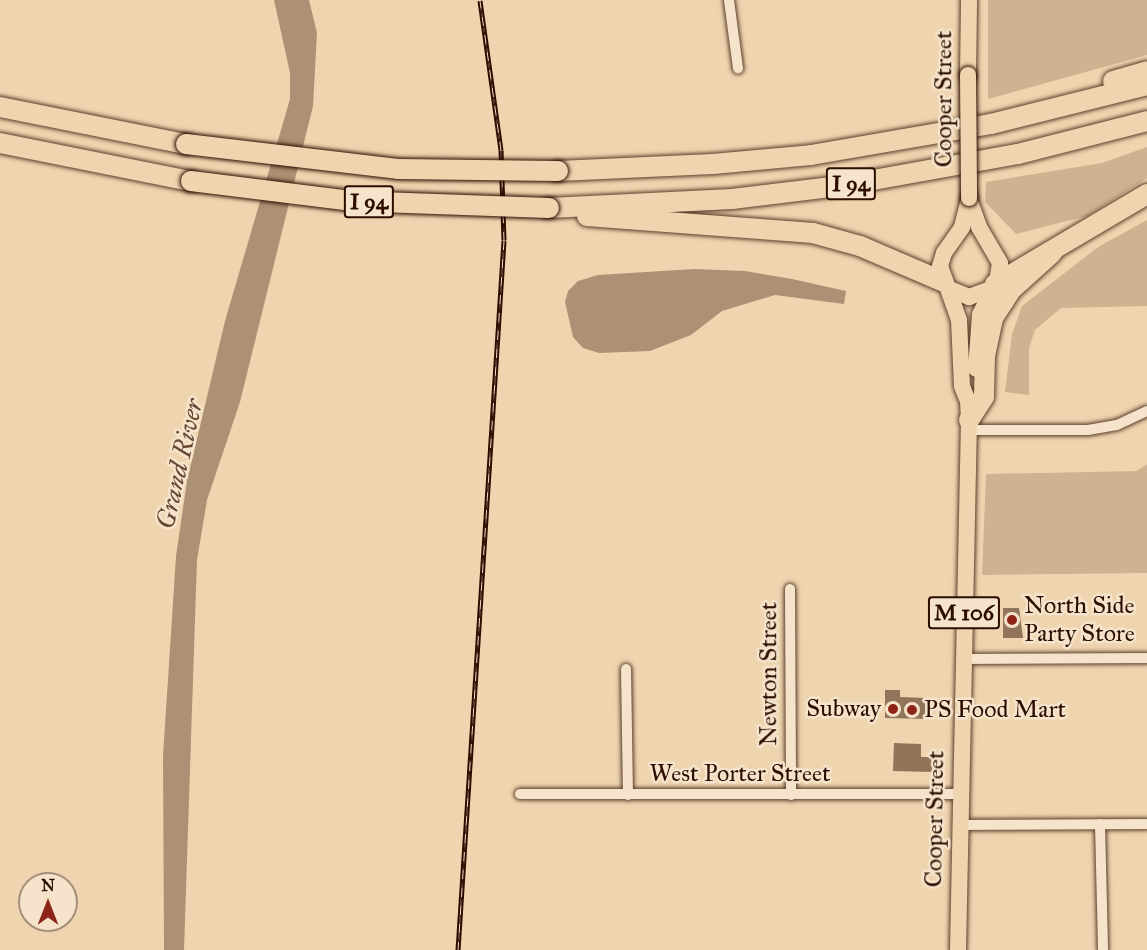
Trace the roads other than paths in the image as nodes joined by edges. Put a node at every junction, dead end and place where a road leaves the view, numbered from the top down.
1 (729, 0) edge
2 (969, 0) edge
3 (738, 68) dead end
4 (1147, 71) edge
5 (1147, 85) edge
6 (0, 107) edge
7 (1147, 121) edge
8 (950, 131) junction
9 (0, 143) edge
10 (1147, 194) edge
11 (969, 198) junction
12 (549, 208) junction
13 (952, 243) junction
14 (989, 244) junction
15 (1052, 253) junction
16 (947, 286) junction
17 (993, 287) junction
18 (1147, 411) edge
19 (969, 417) junction
20 (790, 589) dead end
21 (1147, 658) edge
22 (963, 659) junction
23 (626, 669) dead end
24 (520, 794) dead end
25 (959, 794) junction
26 (628, 795) junction
27 (791, 795) junction
28 (1100, 824) junction
29 (1147, 824) edge
30 (959, 825) junction
31 (958, 950) edge
32 (1103, 950) edge

1 - 3 street
2 - 11 main road, Cooper Street / M 106, bridge
4 - 8 highway
5 - 8 highway, I 94
6 - 8 highway, I 94, bridge
7 - 12 highway, I 94
9 - 12 highway, I 94, bridge
10 - 15 highway
11 - 13 main road, Cooper Street / M 106
11 - 14 main road, Cooper Street / M 106
12 - 16 highway
13 - 14 main road
13 - 16 main road, Cooper Street / M 106
14 - 17 main road, Cooper Street / M 106
15 - 17 highway
15 - 19 highway
16 - 17 main road
16 - 19 main road, Cooper Street / M 106
17 - 19 main road, Cooper Street / M 106
18 - 19 street
19 - 22 main road, Cooper Street / M 106
20 - 27 street, Newton Street
21 - 22 street
22 - 25 main road, Cooper Street / M 106
23 - 26 street
24 - 26 street, West Porter Street
25 - 27 street, West Porter Street
25 - 30 main road, Cooper Street / M 106
26 - 27 street, West Porter Street
28 - 29 street
28 - 30 street
28 - 32 street
30 - 31 main road, Cooper Street / M 106

